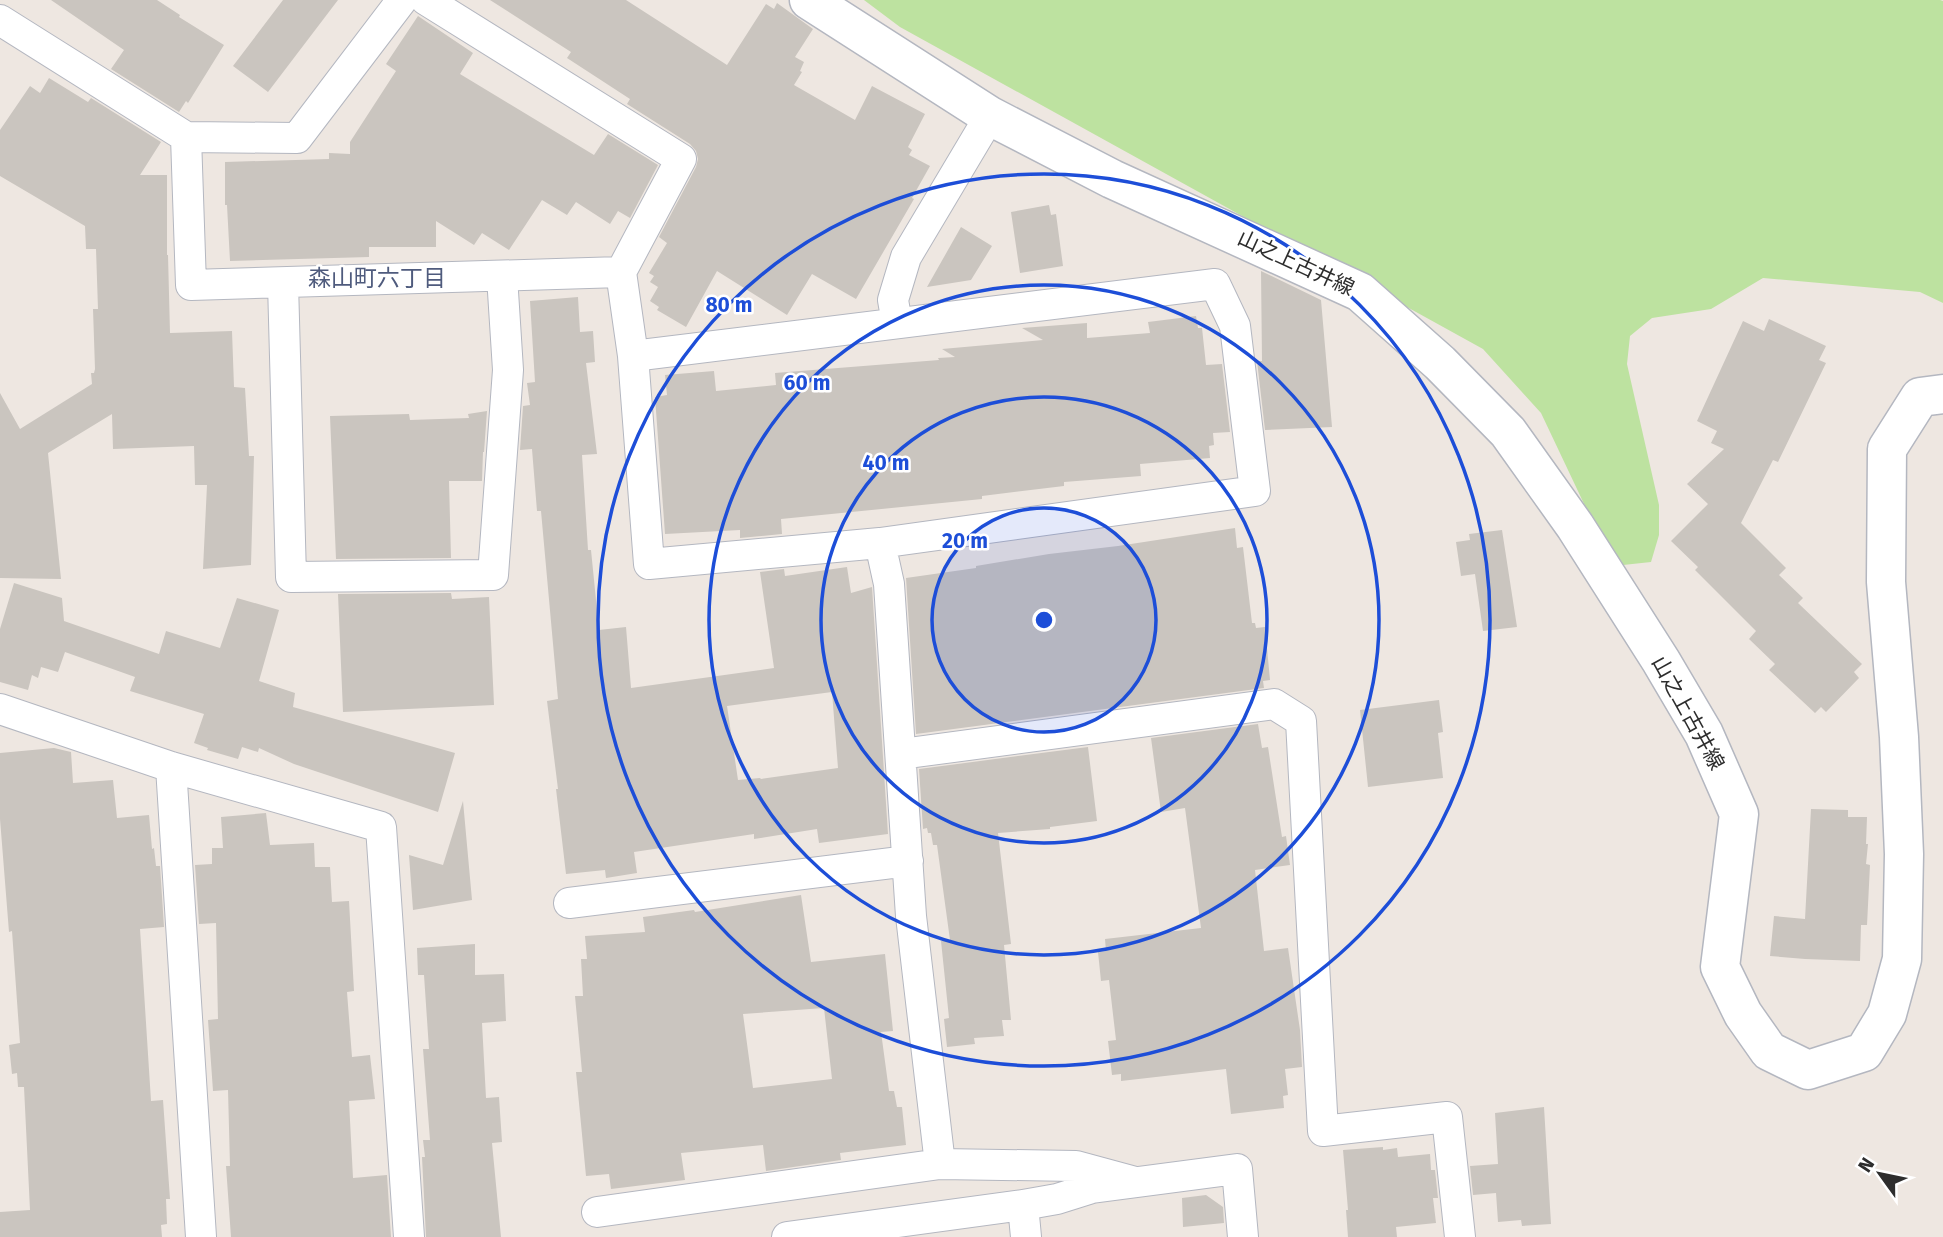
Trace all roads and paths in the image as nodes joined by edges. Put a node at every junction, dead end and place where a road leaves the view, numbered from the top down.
1 (401, 0) edge
2 (426, 0) edge
3 (809, 0) edge
4 (0, 20) edge
5 (990, 116) junction
6 (186, 137) junction
7 (621, 272) junction
8 (502, 276) junction
9 (283, 283) junction
10 (898, 323) junction
11 (633, 356) junction
12 (1943, 394) edge
13 (880, 543) junction
14 (0, 709) edge
15 (901, 754) junction
16 (171, 766) junction
17 (908, 861) junction
18 (569, 903) dead end
19 (940, 1164) junction
20 (1135, 1182) junction
21 (1023, 1205) junction
22 (597, 1212) dead end
23 (831, 1234) edge
24 (201, 1237) edge
25 (409, 1237) edge
26 (787, 1237) edge
27 (1026, 1237) edge
28 (1243, 1237) edge
29 (1460, 1237) edge

1 - 6 street
2 - 7 street
3 - 5 main road, 山之上古井線
4 - 6 street
5 - 10 street
5 - 12 main road, 山之上古井線
6 - 9 street
7 - 8 street
7 - 11 street
8 - 9 street
8 - 9 street
10 - 11 street
10 - 13 street
11 - 13 street
13 - 15 street
14 - 16 street
15 - 17 street
15 - 29 street
16 - 24 street
16 - 25 street
17 - 18 street
17 - 19 street
19 - 20 street
19 - 22 street
20 - 21 street
20 - 28 street
21 - 23 street
21 - 27 street
23 - 26 street

